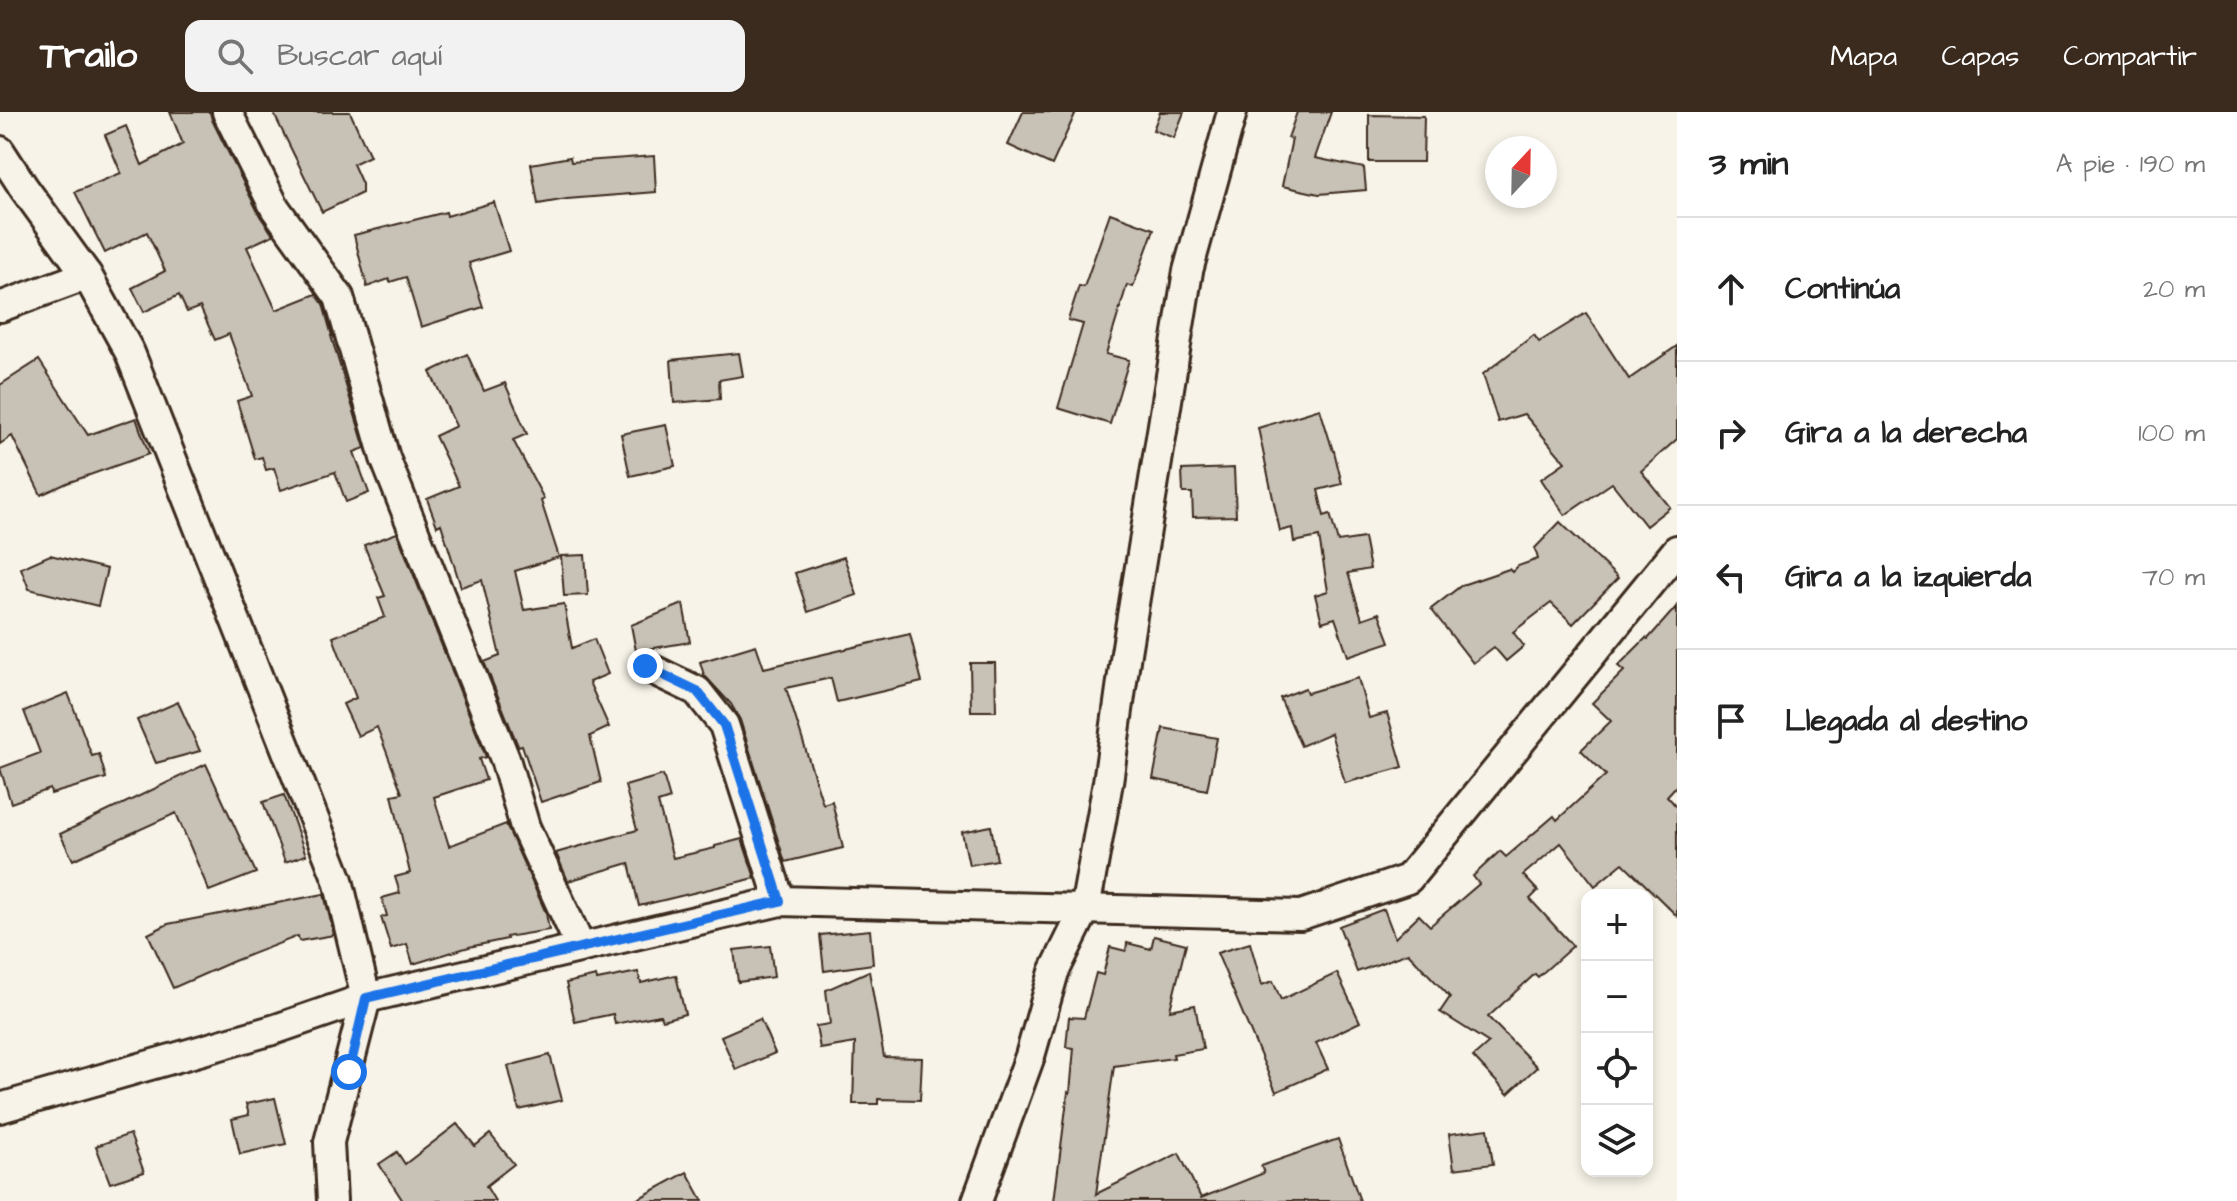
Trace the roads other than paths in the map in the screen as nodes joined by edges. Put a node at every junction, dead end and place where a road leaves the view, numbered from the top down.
1 (227, 112) edge
2 (1232, 112) edge
3 (0, 151) edge
4 (87, 275) junction
5 (0, 307) edge
6 (1677, 550) edge
7 (645, 666) dead end
8 (780, 901) junction
9 (1085, 909) junction
10 (580, 946) junction
11 (366, 998) junction
12 (0, 1108) edge
13 (332, 1201) edge
14 (977, 1201) edge

1 - 10 street
2 - 9 street
3 - 4 street
4 - 5 street
4 - 11 street
6 - 9 street
7 - 8 street
8 - 9 street
8 - 10 street
9 - 14 street
10 - 11 street
11 - 12 street
11 - 13 street

